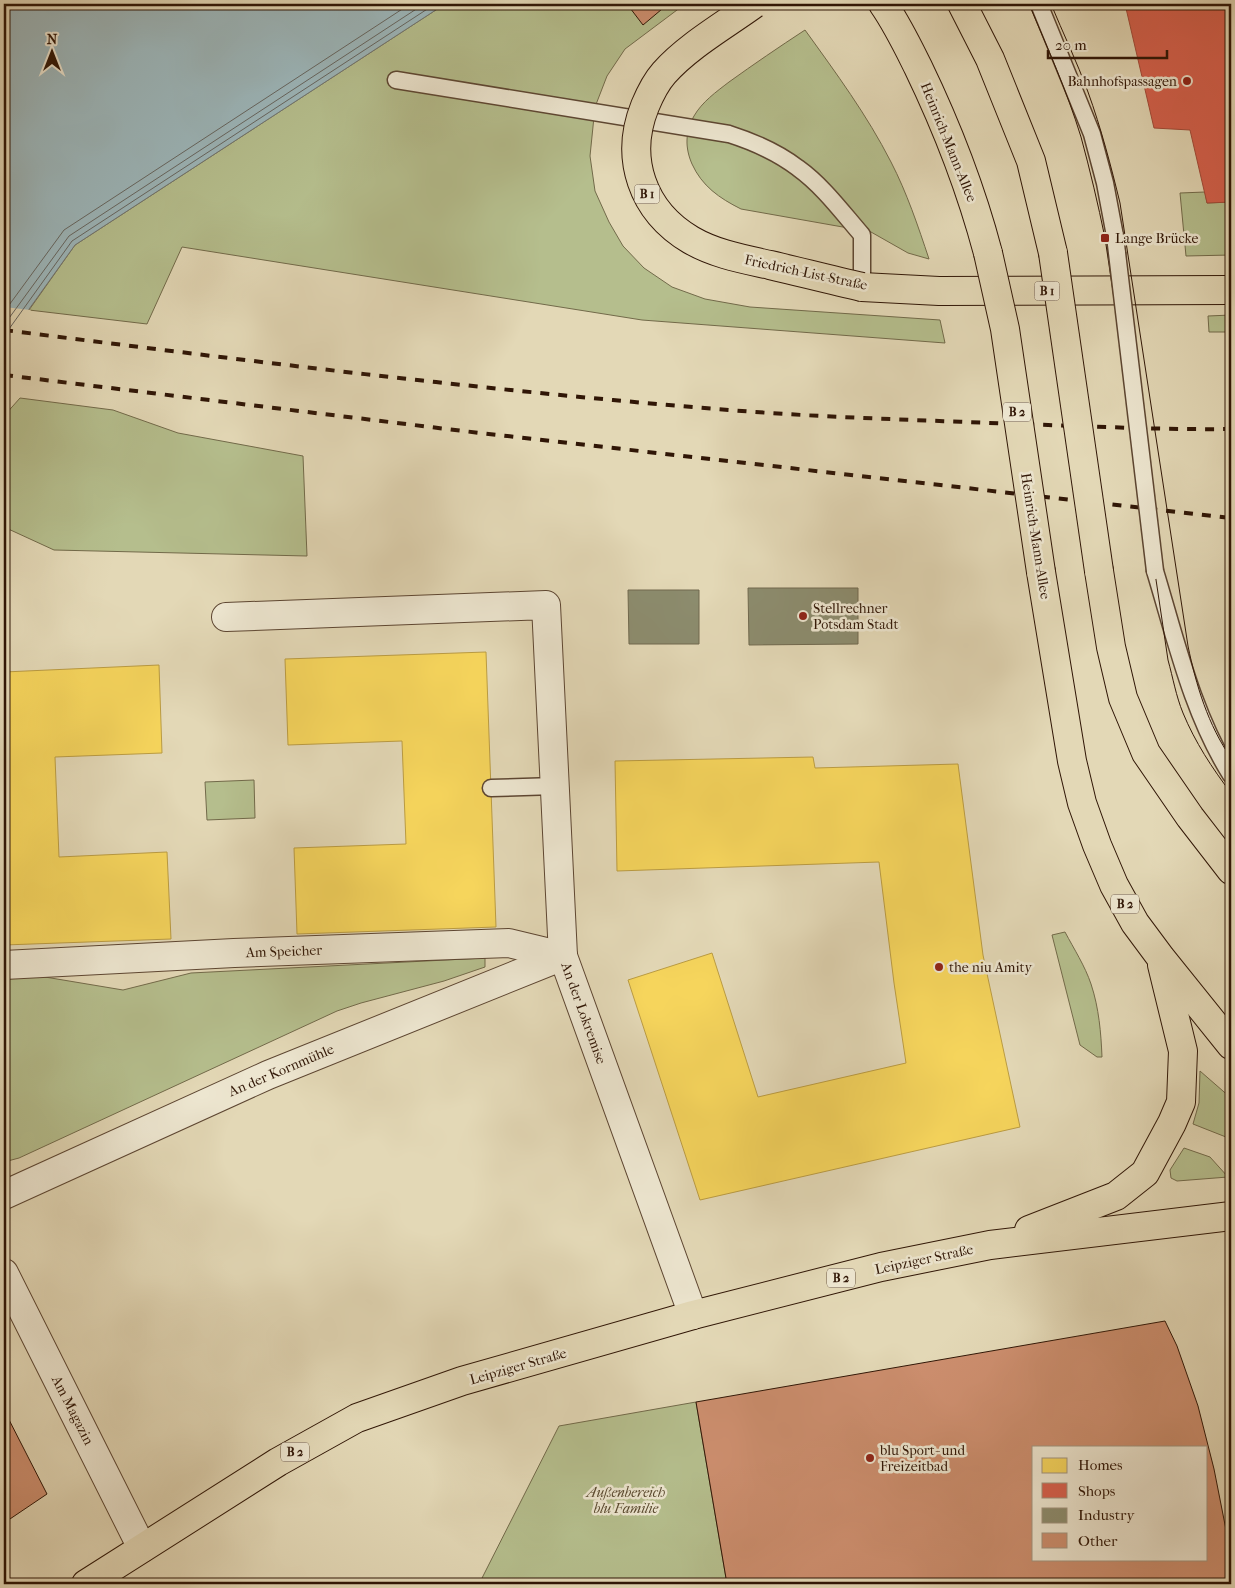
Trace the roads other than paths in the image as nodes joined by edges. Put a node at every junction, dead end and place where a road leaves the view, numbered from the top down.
1 (754, 4) edge
2 (883, 4) edge
3 (962, 4) edge
4 (1039, 4) edge
5 (396, 80) dead end
6 (862, 287) junction
7 (1231, 290) edge
8 (226, 617) dead end
9 (1231, 775) edge
10 (555, 786) junction
11 (491, 788) dead end
12 (1231, 870) edge
13 (563, 956) junction
14 (1161, 958) junction
15 (4, 966) edge
16 (1231, 1045) edge
17 (4, 1195) edge
18 (1231, 1216) edge
19 (990, 1245) junction
20 (4, 1272) edge
21 (693, 1315) junction
22 (142, 1548) junction
23 (86, 1584) edge

1 - 6 main road, Friedrich-List-Straße / B 1, bridge
2 - 14 main road, Heinrich-Mann-Allee / B 2, bridge
3 - 12 main road, bridge
4 - 9 lane, bridge
5 - 6 lane
6 - 7 main road, Friedrich-List-Straße / B 1
8 - 10 street, An der Lokremise
10 - 11 lane
10 - 13 street, An der Lokremise
13 - 15 street, Am Speicher
13 - 17 street, An der Kornmühle
13 - 21 street, An der Lokremise
14 - 16 main road, Heinrich-Mann-Allee / B 2
14 - 19 main road, Leipziger Straße
18 - 19 main road, Leipziger Straße / B 2
19 - 21 main road, Leipziger Straße / B 2
20 - 22 street, Am Magazin
21 - 22 main road, Leipziger Straße / B 2
22 - 23 main road, Leipziger Straße / B 2

